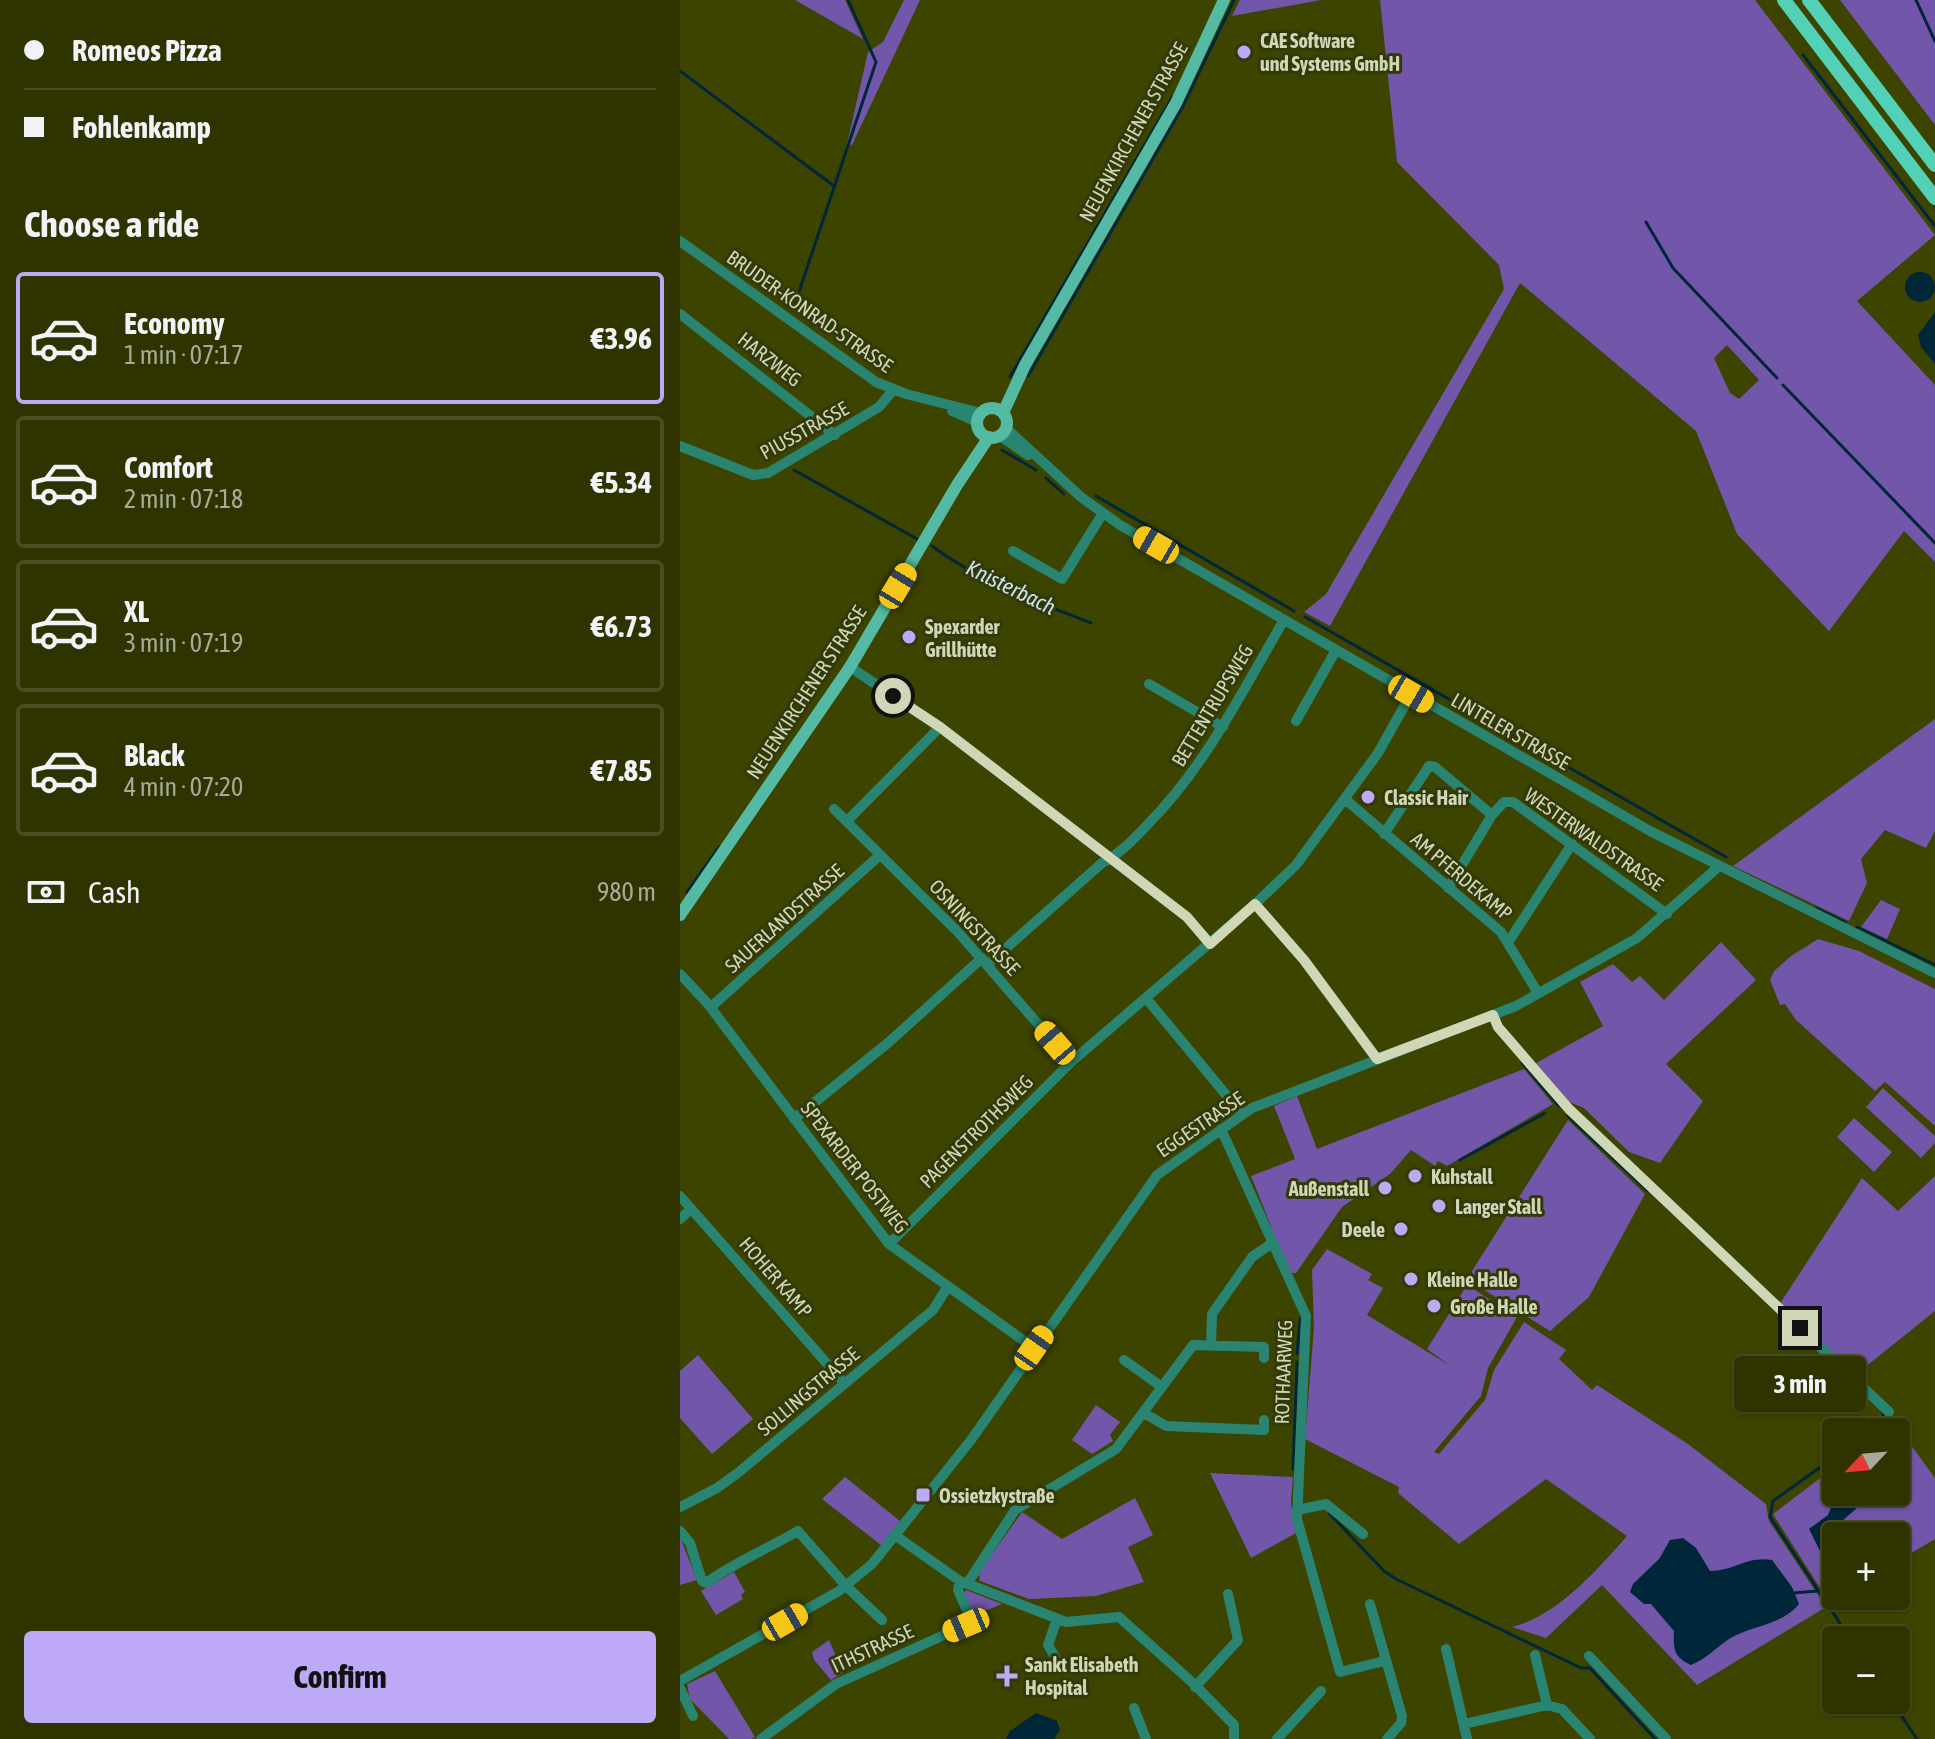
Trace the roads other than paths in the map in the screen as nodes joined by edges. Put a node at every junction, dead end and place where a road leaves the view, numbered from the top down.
1 (1224, 0) edge
2 (1784, 0) edge
3 (1809, 0) edge
4 (1935, 165) edge
5 (1935, 198) edge
6 (680, 241) edge
7 (680, 314) edge
8 (893, 390) junction
9 (999, 410) junction
10 (989, 428) junction
11 (835, 435) junction
12 (680, 446) edge
13 (1103, 513) junction
14 (1013, 551) dead end
15 (1284, 620) junction
16 (1336, 650) junction
17 (850, 667) junction
18 (1149, 684) dead end
19 (1411, 694) junction
20 (1296, 721) dead end
21 (940, 727) junction
22 (1223, 727) junction
23 (1346, 800) junction
24 (834, 809) dead end
25 (1492, 815) junction
26 (847, 821) junction
27 (1384, 834) junction
28 (1572, 844) junction
29 (880, 855) junction
30 (1111, 858) junction
31 (1717, 868) junction
32 (1448, 888) junction
33 (1255, 904) junction
34 (682, 907) edge
35 (1667, 914) junction
36 (1509, 941) junction
37 (1210, 944) junction
38 (984, 962) junction
39 (1935, 973) edge
40 (680, 974) edge
41 (1538, 993) junction
42 (1146, 998) junction
43 (711, 1007) junction
44 (1493, 1015) junction
45 (1377, 1059) junction
46 (1071, 1062) junction
47 (1242, 1114) junction
48 (794, 1119) junction
49 (1221, 1129) junction
50 (680, 1196) edge
51 (691, 1209) junction
52 (680, 1219) edge
53 (889, 1244) junction
54 (1271, 1244) junction
55 (947, 1288) junction
56 (1211, 1346) junction
57 (1034, 1348) junction
58 (1264, 1358) dead end
59 (1124, 1360) dead end
60 (844, 1383) junction
61 (1162, 1387) junction
62 (1889, 1412) dead end
63 (1144, 1413) junction
64 (1264, 1420) dead end
65 (680, 1507) edge
66 (1297, 1510) junction
67 (680, 1531) edge
68 (1363, 1534) dead end
69 (896, 1536) junction
70 (964, 1582) junction
71 (846, 1586) junction
72 (1228, 1594) dead end
73 (1370, 1604) dead end
74 (1057, 1619) junction
75 (882, 1620) dead end
76 (1446, 1649) dead end
77 (1535, 1655) dead end
78 (1589, 1656) dead end
79 (1384, 1661) junction
80 (1060, 1665) dead end
81 (680, 1681) edge
82 (1195, 1687) junction
83 (680, 1688) edge
84 (1321, 1691) dead end
85 (1547, 1705) junction
86 (1134, 1708) dead end
87 (693, 1716) dead end
88 (1464, 1724) junction
89 (761, 1739) edge
90 (1146, 1739) edge
91 (1233, 1739) edge
92 (1277, 1739) edge
93 (1387, 1739) edge
94 (1467, 1739) edge
95 (1590, 1739) edge
96 (1666, 1739) edge

1 - 9 main road, NEUENKIRCHENER STRASSE
2 - 5 highway
3 - 4 highway
6 - 8 street, BRUDER-KONRAD-STRASSE
7 - 11 street, HARZWEG
8 - 10 street, BRUDER-KONRAD-STRASSE
8 - 11 street, PIUSSTRASSE
9 - 10 main road
9 - 10 main road
10 - 13 street, LINTELER STRASSE
10 - 17 main road, NEUENKIRCHENER STRASSE
11 - 12 street, PIUSSTRASSE
13 - 14 street
13 - 15 street, LINTELER STRASSE
15 - 16 street, LINTELER STRASSE
15 - 22 street, BETTENTRUPSWEG
16 - 19 street, LINTELER STRASSE
16 - 20 street
17 - 21 street
17 - 34 main road, NEUENKIRCHENER STRASSE
18 - 22 street
19 - 23 street, PAGENSTROTHSWEG
19 - 31 street, LINTELER STRASSE
21 - 26 street
21 - 30 street
22 - 30 street, BETTENTRUPSWEG
23 - 27 street, AM PFERDEKAMP
23 - 33 street, PAGENSTROTHSWEG
24 - 26 street, OSNINGSTRASSE
25 - 27 street
25 - 28 street, WESTERWALDSTRASSE
25 - 32 street
26 - 29 street, OSNINGSTRASSE
27 - 32 street, AM PFERDEKAMP
28 - 35 street, WESTERWALDSTRASSE
28 - 36 street
29 - 38 street, OSNINGSTRASSE
29 - 43 street, SAUERLANDSTRASSE
30 - 37 street
30 - 38 street, BETTENTRUPSWEG
31 - 35 street, EGGESTRASSE
31 - 39 street, LINTELER STRASSE
32 - 36 street, AM PFERDEKAMP
33 - 37 street, PAGENSTROTHSWEG
33 - 45 street
35 - 41 street, EGGESTRASSE
36 - 41 street, AM PFERDEKAMP
37 - 42 street, PAGENSTROTHSWEG
38 - 46 street, OSNINGSTRASSE
38 - 48 street, BETTENTRUPSWEG
40 - 43 street, SPEXARDER POSTWEG
41 - 44 street, EGGESTRASSE
42 - 46 street, PAGENSTROTHSWEG
42 - 47 street
43 - 48 street, SPEXARDER POSTWEG
44 - 45 street, EGGESTRASSE
44 - 62 street
45 - 47 street, EGGESTRASSE
46 - 53 street, PAGENSTROTHSWEG
47 - 49 street, EGGESTRASSE
48 - 53 street, SPEXARDER POSTWEG
49 - 54 street, ROTHAARWEG
49 - 57 street, EGGESTRASSE
50 - 51 street, HOHER KAMP
51 - 52 street
51 - 60 street, HOHER KAMP
53 - 55 street, SPEXARDER POSTWEG
54 - 56 street
54 - 66 street, ROTHAARWEG
55 - 57 street, SPEXARDER POSTWEG
55 - 60 street, SOLLINGSTRASSE
56 - 58 street
56 - 61 street
57 - 69 street, EGGESTRASSE
59 - 61 street
60 - 65 street, SOLLINGSTRASSE
61 - 63 street
63 - 64 street
63 - 70 street
66 - 68 street
66 - 79 street, ROTHAARWEG
67 - 71 street
69 - 70 street
69 - 71 street, EGGESTRASSE
70 - 74 street
70 - 89 street, ITHSTRASSE
71 - 75 street
71 - 81 street, EGGESTRASSE
72 - 82 street
73 - 79 street
74 - 80 street
74 - 82 street
76 - 88 street
77 - 85 street
78 - 96 street
79 - 93 street
82 - 91 street
83 - 87 street
84 - 92 street
85 - 88 street
85 - 95 street
86 - 90 street
88 - 94 street

